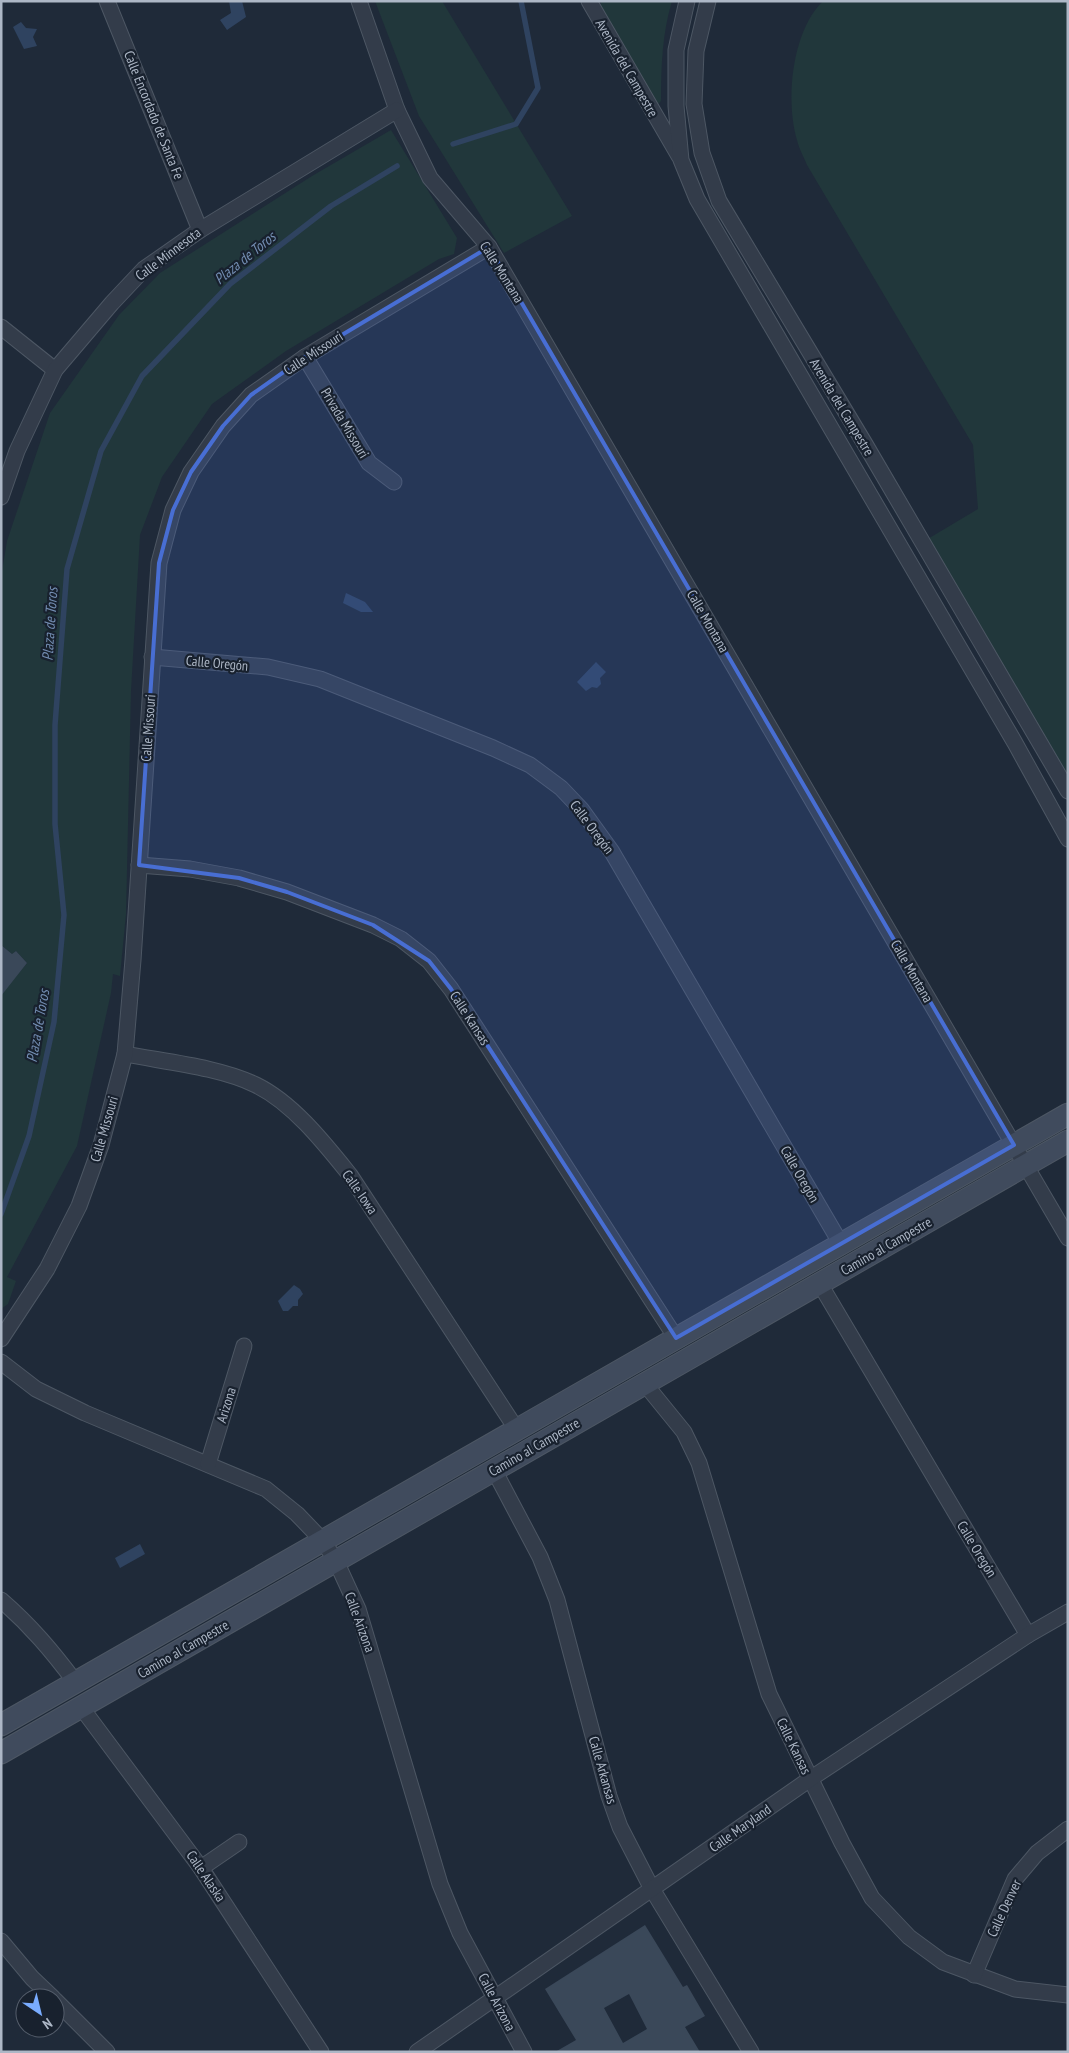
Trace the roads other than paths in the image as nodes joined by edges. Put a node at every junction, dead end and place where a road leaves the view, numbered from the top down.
1 (107, 1) edge
2 (359, 1) edge
3 (589, 1) edge
4 (686, 1) edge
5 (708, 1) edge
6 (676, 50) junction
7 (696, 51) junction
8 (397, 110) junction
9 (681, 160) junction
10 (200, 230) junction
11 (489, 247) junction
12 (1, 327) edge
13 (306, 357) junction
14 (55, 370) junction
15 (865, 444) junction
16 (846, 454) junction
17 (394, 482) dead end
18 (1, 497) edge
19 (152, 656) junction
20 (1034, 732) junction
21 (1014, 743) junction
22 (1068, 791) edge
23 (1068, 839) edge
24 (139, 865) junction
25 (125, 1054) junction
26 (1068, 1114) edge
27 (1068, 1141) edge
28 (1014, 1145) junction
29 (1026, 1165) junction
30 (1068, 1238) edge
31 (841, 1244) junction
32 (820, 1284) junction
33 (676, 1338) junction
34 (1, 1339) edge
35 (244, 1346) dead end
36 (1, 1362) edge
37 (645, 1384) junction
38 (517, 1430) junction
39 (208, 1464) junction
40 (494, 1470) junction
41 (323, 1541) junction
42 (336, 1561) junction
43 (1, 1600) edge
44 (1068, 1612) edge
45 (1028, 1634) junction
46 (76, 1683) junction
47 (81, 1707) junction
48 (1, 1725) edge
49 (1, 1753) edge
50 (810, 1779) junction
51 (1068, 1829) edge
52 (239, 1842) dead end
53 (201, 1868) junction
54 (652, 1889) junction
55 (1, 1941) edge
56 (974, 1975) junction
57 (42, 1988) edge
58 (1068, 1995) edge
59 (495, 1999) junction
60 (65, 2010) edge
61 (107, 2052) edge
62 (321, 2052) edge
63 (417, 2052) edge
64 (524, 2052) edge
65 (751, 2052) edge

1 - 10 street, Calle Encordado de Santa Fe
2 - 8 street, Calle Montana
3 - 9 street, Avenida del Campestre
4 - 6 street, Avenida del Campestre
5 - 7 street, Avenida del Campestre
6 - 7 street
6 - 9 street, Avenida del Campestre
7 - 15 street, Avenida del Campestre
8 - 10 street, Calle Minnesota
8 - 11 street, Calle Montana
9 - 16 street, Avenida del Campestre
10 - 14 street, Calle Minnesota
11 - 13 street, Calle Missouri
11 - 28 street, Calle Montana
12 - 14 street
13 - 17 street, Privada Missouri
13 - 19 street, Calle Missouri
14 - 18 street, Calle Minnesota
15 - 16 street
15 - 20 street, Avenida del Campestre
16 - 21 street, Avenida del Campestre
19 - 24 street, Calle Missouri
19 - 31 street, Calle Oregón
20 - 21 street
20 - 22 street, Avenida del Campestre
21 - 23 street, Avenida del Campestre
24 - 25 street, Calle Missouri
24 - 33 street, Calle Kansas
25 - 34 street, Calle Missouri
25 - 38 street, Calle Iowa
26 - 28 street, Camino al Campestre
27 - 29 street, Camino al Campestre
28 - 29 street, Calle Montana
28 - 31 street, Camino al Campestre
29 - 30 street, Calle Montana
29 - 32 street, Camino al Campestre
31 - 33 street, Camino al Campestre
32 - 37 street, Camino al Campestre
32 - 45 street, Calle Oregón
33 - 38 street, Camino al Campestre
35 - 39 street, Arizona
36 - 39 street, Calle Arizona
37 - 40 street, Camino al Campestre
37 - 50 street, Calle Kansas
38 - 41 street, Camino al Campestre
39 - 41 street, Calle Arizona
40 - 42 street, Camino al Campestre
40 - 54 street, Calle Arkansas
41 - 42 street, Calle Arizona
41 - 46 street, Camino al Campestre
42 - 47 street, Camino al Campestre
42 - 59 street, Calle Arizona
43 - 46 street
44 - 45 street, Calle Maryland
45 - 50 street, Calle Maryland
46 - 48 street, Camino al Campestre
47 - 49 street, Camino al Campestre
47 - 53 street, Calle Alaska
50 - 54 street, Calle Maryland
50 - 56 street, Calle Kansas
51 - 56 street, Calle Denver
52 - 53 street
53 - 62 street, Calle Alaska
54 - 59 street, Calle Maryland
54 - 65 street, Calle Arkansas
55 - 57 street
56 - 58 street, Calle Kansas
59 - 63 street, Calle Maryland
59 - 64 street, Calle Arizona
60 - 61 street

